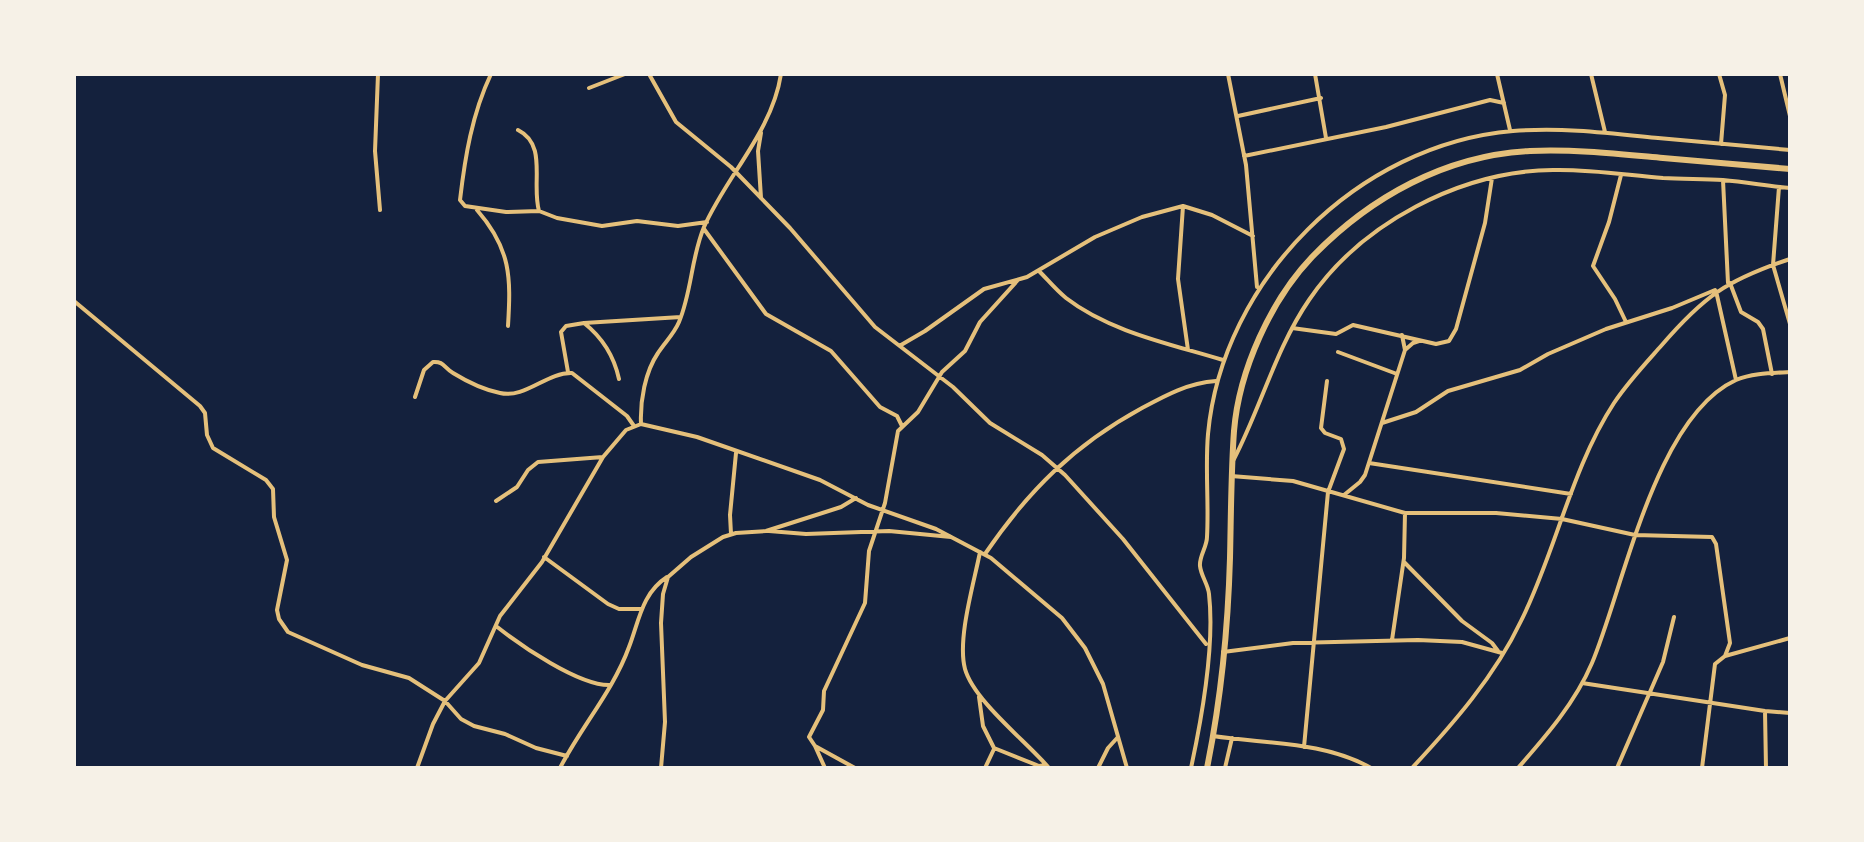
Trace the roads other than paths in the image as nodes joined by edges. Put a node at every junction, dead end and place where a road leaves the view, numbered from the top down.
1 (378, 74) edge
2 (491, 74) edge
3 (625, 74) edge
4 (649, 74) edge
5 (781, 74) edge
6 (1228, 74) edge
7 (1315, 74) edge
8 (1497, 74) edge
9 (1591, 74) edge
10 (1719, 74) edge
11 (1780, 74) edge
12 (589, 88) dead end
13 (1321, 98) junction
14 (1504, 103) junction
15 (1238, 116) junction
16 (1790, 116) edge
17 (762, 129) junction
18 (518, 130) dead end
19 (1510, 131) junction
20 (1605, 132) junction
21 (1326, 138) junction
22 (1721, 144) junction
23 (1790, 150) edge
24 (1244, 156) junction
25 (1790, 169) edge
26 (736, 172) junction
27 (1621, 174) junction
28 (1492, 178) junction
29 (1723, 180) junction
30 (1779, 187) junction
31 (1790, 188) edge
32 (761, 198) junction
33 (1183, 206) junction
34 (476, 208) junction
35 (380, 210) dead end
36 (539, 211) junction
37 (707, 222) junction
38 (704, 228) junction
39 (1253, 236) junction
40 (1790, 259) edge
41 (1773, 265) junction
42 (1039, 271) junction
43 (1017, 281) junction
44 (1729, 283) junction
45 (1258, 289) junction
46 (1717, 290) junction
47 (74, 301) edge
48 (681, 317) junction
49 (1626, 322) junction
50 (584, 323) junction
51 (1790, 324) edge
52 (508, 326) dead end
53 (1292, 328) junction
54 (1402, 335) junction
55 (1421, 340) junction
56 (900, 345) junction
57 (1188, 350) junction
58 (1405, 350) junction
59 (1338, 352) dead end
60 (1223, 360) junction
61 (568, 372) junction
62 (1790, 372) edge
63 (1397, 374) junction
64 (1772, 374) junction
65 (939, 377) junction
66 (619, 379) dead end
67 (1736, 380) junction
68 (1217, 381) junction
69 (1327, 381) dead end
70 (415, 397) dead end
71 (1382, 423) junction
72 (641, 424) junction
73 (634, 426) junction
74 (902, 426) junction
75 (736, 452) junction
76 (603, 457) junction
77 (1234, 459) junction
78 (1369, 463) junction
79 (1056, 467) junction
80 (1231, 476) junction
81 (1328, 492) junction
82 (1571, 494) junction
83 (1344, 495) junction
84 (856, 498) junction
85 (496, 501) dead end
86 (883, 511) junction
87 (1405, 513) junction
88 (1562, 519) junction
89 (766, 531) junction
90 (873, 532) junction
91 (731, 534) junction
92 (1635, 535) junction
93 (953, 537) junction
94 (983, 553) junction
95 (544, 557) junction
96 (1404, 562) junction
97 (668, 577) junction
98 (641, 609) junction
99 (1674, 617) dead end
100 (495, 625) junction
101 (1790, 638) edge
102 (1392, 640) junction
103 (1314, 643) junction
104 (1208, 646) junction
105 (1223, 652) junction
106 (1500, 652) junction
107 (1725, 656) junction
108 (1582, 683) junction
109 (610, 685) junction
110 (978, 694) junction
111 (1650, 694) junction
112 (445, 701) junction
113 (1712, 702) junction
114 (1765, 711) junction
115 (1790, 713) edge
116 (1213, 736) junction
117 (1118, 737) junction
118 (1232, 738) junction
119 (815, 746) junction
120 (1304, 747) junction
121 (994, 748) junction
122 (567, 756) junction
123 (1048, 766) edge
124 (417, 768) edge
125 (560, 768) edge
126 (661, 768) edge
127 (825, 768) edge
128 (855, 768) edge
129 (985, 768) edge
130 (1098, 768) edge
131 (1127, 768) edge
132 (1191, 768) edge
133 (1207, 768) edge
134 (1225, 768) edge
135 (1371, 768) edge
136 (1412, 768) edge
137 (1518, 768) edge
138 (1617, 768) edge
139 (1702, 768) edge
140 (1766, 768) edge

1 - 35 street
2 - 34 street
3 - 12 street
4 - 26 street
5 - 17 street
6 - 15 street
7 - 13 street
8 - 14 street
9 - 20 street
10 - 22 street
11 - 16 street
13 - 15 street
13 - 21 street
14 - 19 street
14 - 21 street
15 - 24 street
17 - 26 street
17 - 32 street
18 - 36 street
19 - 20 street
19 - 45 street
20 - 22 street
21 - 24 street
22 - 23 street
24 - 39 street
25 - 77 main road
26 - 32 street
26 - 37 street
27 - 28 street
27 - 29 street
27 - 49 street
28 - 53 street
28 - 55 street
29 - 30 street
29 - 44 street
30 - 31 street
30 - 41 street
32 - 56 street
33 - 39 street
33 - 42 street
33 - 57 street
34 - 36 street
34 - 52 street
36 - 37 street
37 - 38 street
38 - 48 street
38 - 74 street
39 - 45 street
40 - 41 street
41 - 44 street
41 - 51 street
42 - 43 street
42 - 57 street
43 - 56 street
43 - 65 street
44 - 46 street
44 - 64 street
45 - 60 street
46 - 49 street
46 - 67 street
46 - 82 street
47 - 112 street
48 - 50 street
48 - 72 street
49 - 71 street
50 - 61 street
50 - 66 street
53 - 54 street
53 - 77 street
54 - 55 street
54 - 58 street
55 - 58 street
56 - 65 street
57 - 60 street
58 - 63 street
59 - 63 street
60 - 68 street
61 - 70 street
61 - 73 street
62 - 64 street
63 - 71 street
64 - 67 street
65 - 74 street
65 - 79 street
67 - 92 street
68 - 79 street
68 - 104 street
69 - 81 street
71 - 78 street
72 - 73 street
72 - 75 street
73 - 76 street
74 - 86 street
75 - 84 street
75 - 91 street
76 - 85 street
76 - 95 street
77 - 80 main road
78 - 82 street
78 - 83 street
79 - 94 street
79 - 104 street
80 - 81 street
80 - 105 main road
81 - 83 street
81 - 103 street
82 - 88 street
83 - 87 street
84 - 86 street
84 - 89 street
86 - 90 street
86 - 93 street
87 - 88 street
87 - 96 street
88 - 92 street
88 - 106 street
89 - 90 street
89 - 91 street
90 - 93 street
90 - 119 street
91 - 97 street
92 - 107 street
92 - 108 street
93 - 94 street
94 - 110 street
94 - 117 street
95 - 98 street
95 - 100 street
96 - 102 street
96 - 106 street
97 - 98 street
97 - 126 street
98 - 109 street
99 - 111 street
100 - 109 street
100 - 112 street
101 - 107 street
102 - 103 street
102 - 106 street
103 - 105 street
103 - 120 street
104 - 132 street
105 - 116 main road
106 - 136 street
107 - 113 street
108 - 111 street
108 - 137 street
109 - 122 street
110 - 121 street
110 - 123 street
111 - 113 street
111 - 138 street
112 - 122 street
112 - 124 street
113 - 114 street
113 - 139 street
114 - 115 street
114 - 140 street
116 - 118 street
116 - 133 main road
117 - 130 street
117 - 131 street
118 - 120 street
118 - 134 street
119 - 127 street
119 - 128 street
120 - 135 street
121 - 123 street
121 - 129 street
122 - 125 street

